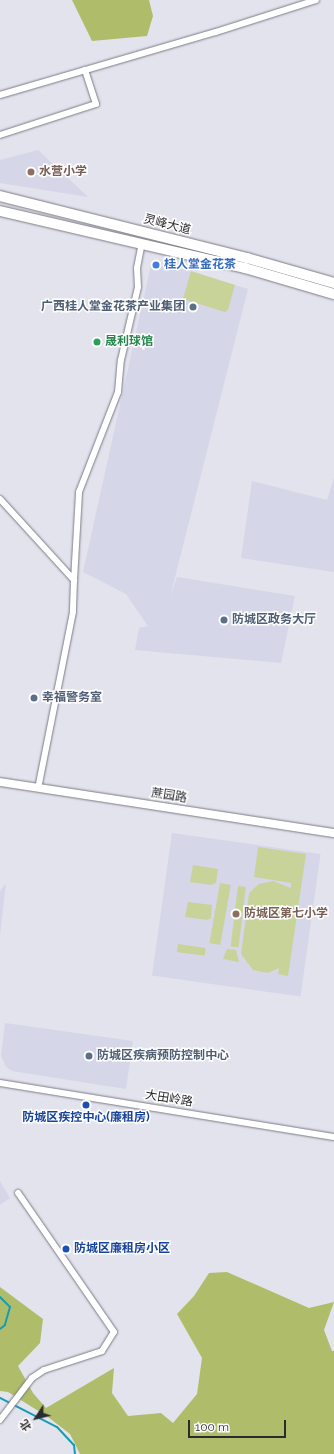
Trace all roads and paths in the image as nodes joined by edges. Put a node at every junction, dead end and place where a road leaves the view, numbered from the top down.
1 (316, 0) edge
2 (85, 70) junction
3 (0, 96) edge
4 (0, 134) edge
5 (0, 196) edge
6 (0, 211) edge
7 (142, 243) junction
8 (331, 282) edge
9 (329, 292) edge
10 (0, 499) edge
11 (74, 580) junction
12 (0, 782) edge
13 (38, 788) junction
14 (334, 833) edge
15 (0, 1083) edge
16 (334, 1137) edge
17 (18, 1193) dead end
18 (2, 1418) edge

1 - 2 street
2 - 3 street
2 - 4 street
5 - 8 main road, 灵峰大道
6 - 7 main road, 灵峰大道
7 - 9 main road, 灵峰大道
7 - 11 street
10 - 11 street
11 - 13 street
12 - 13 street, 蔗园路
13 - 14 street, 蔗园路
15 - 16 street, 大田岭路
17 - 18 street

